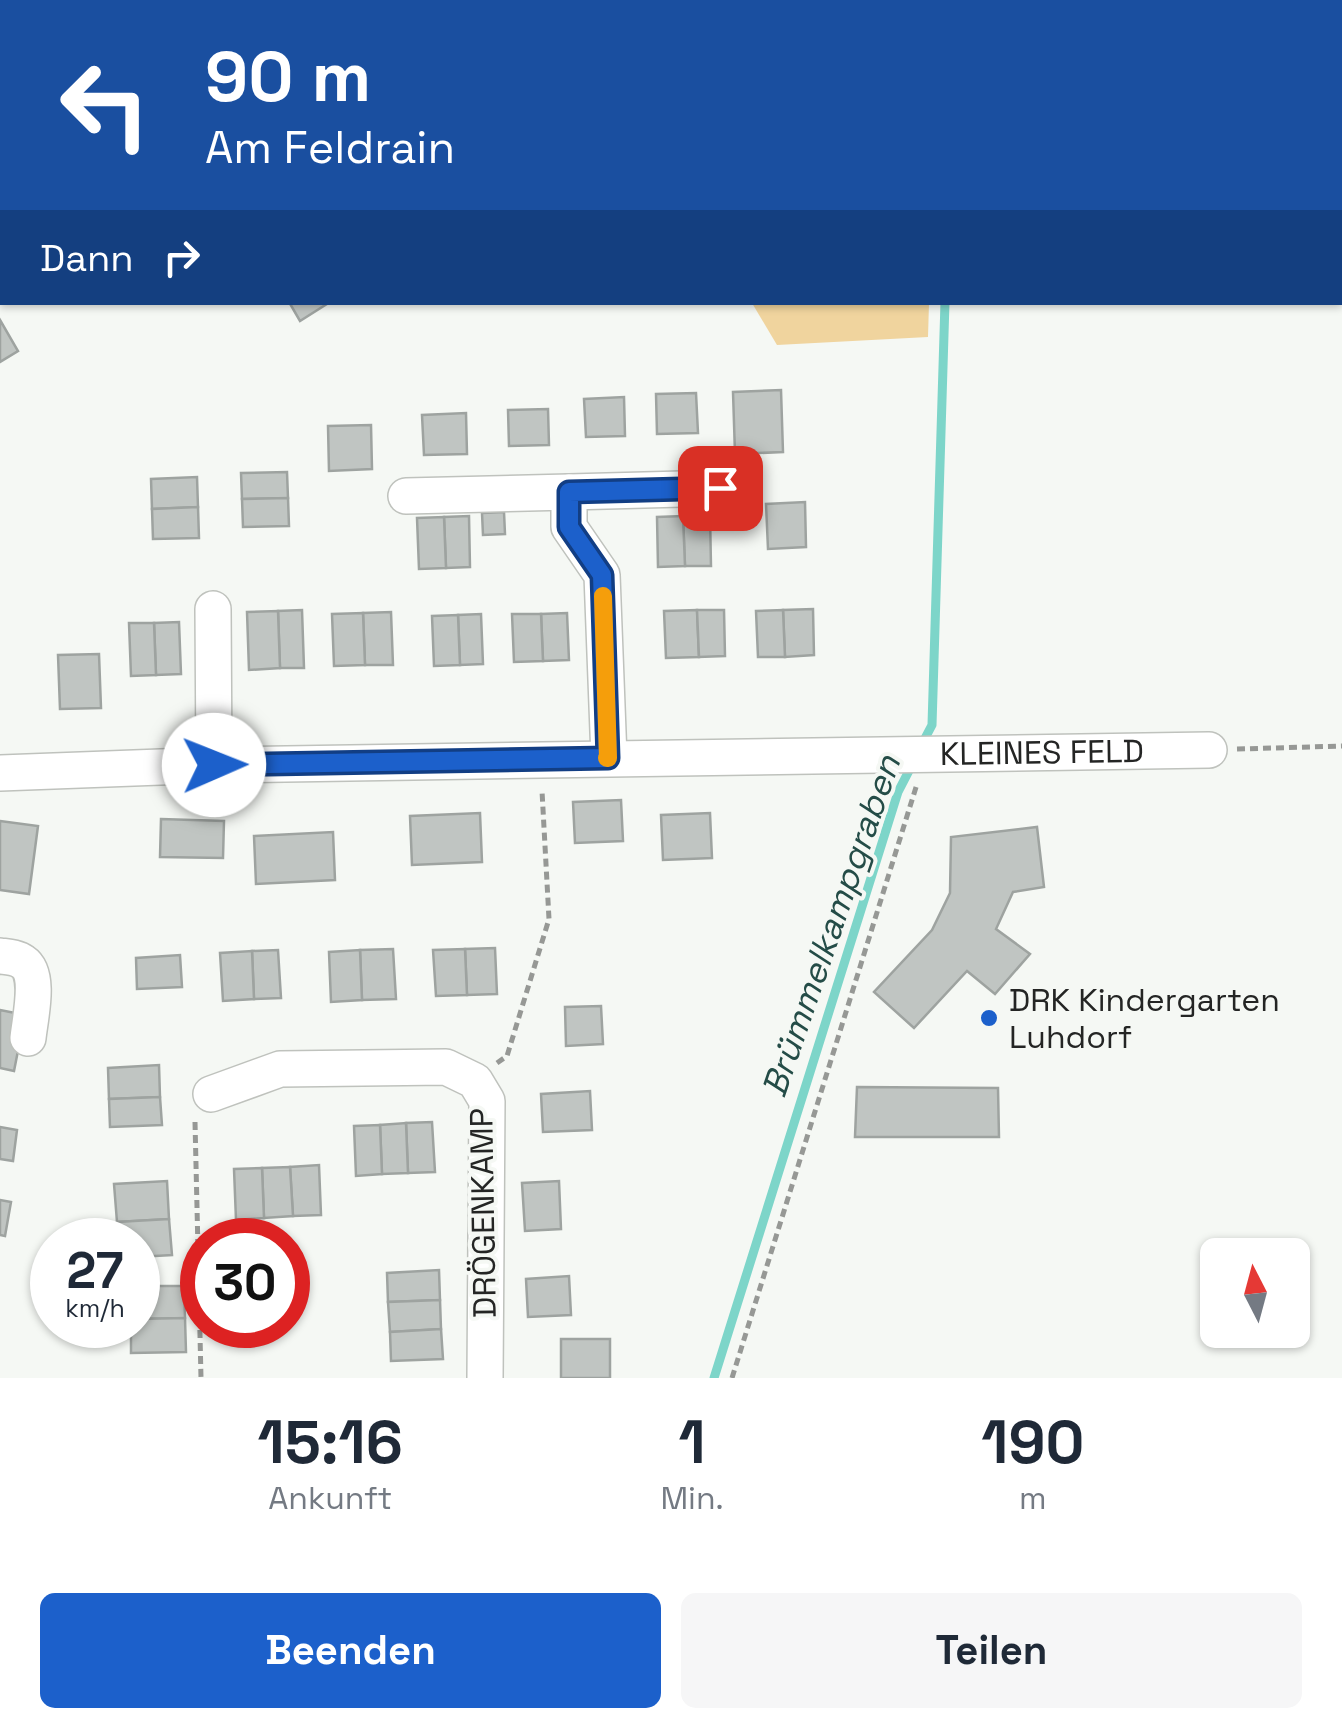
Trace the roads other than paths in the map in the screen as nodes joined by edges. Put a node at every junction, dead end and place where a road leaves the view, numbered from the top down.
1 (720, 488) dead end
2 (569, 492) junction
3 (406, 496) dead end
4 (213, 609) dead end
5 (1209, 750) road end
6 (608, 758) junction
7 (214, 765) junction
8 (0, 773) edge
9 (0, 956) edge
10 (28, 1038) dead end
11 (211, 1094) road end
12 (485, 1378) edge

1 - 2 street
2 - 3 street
2 - 6 street
4 - 7 street
5 - 6 street, KLEINES FELD
6 - 7 street, KLEINES FELD
7 - 8 street, KLEINES FELD
9 - 10 street
11 - 12 street, DRÖGENKAMP

